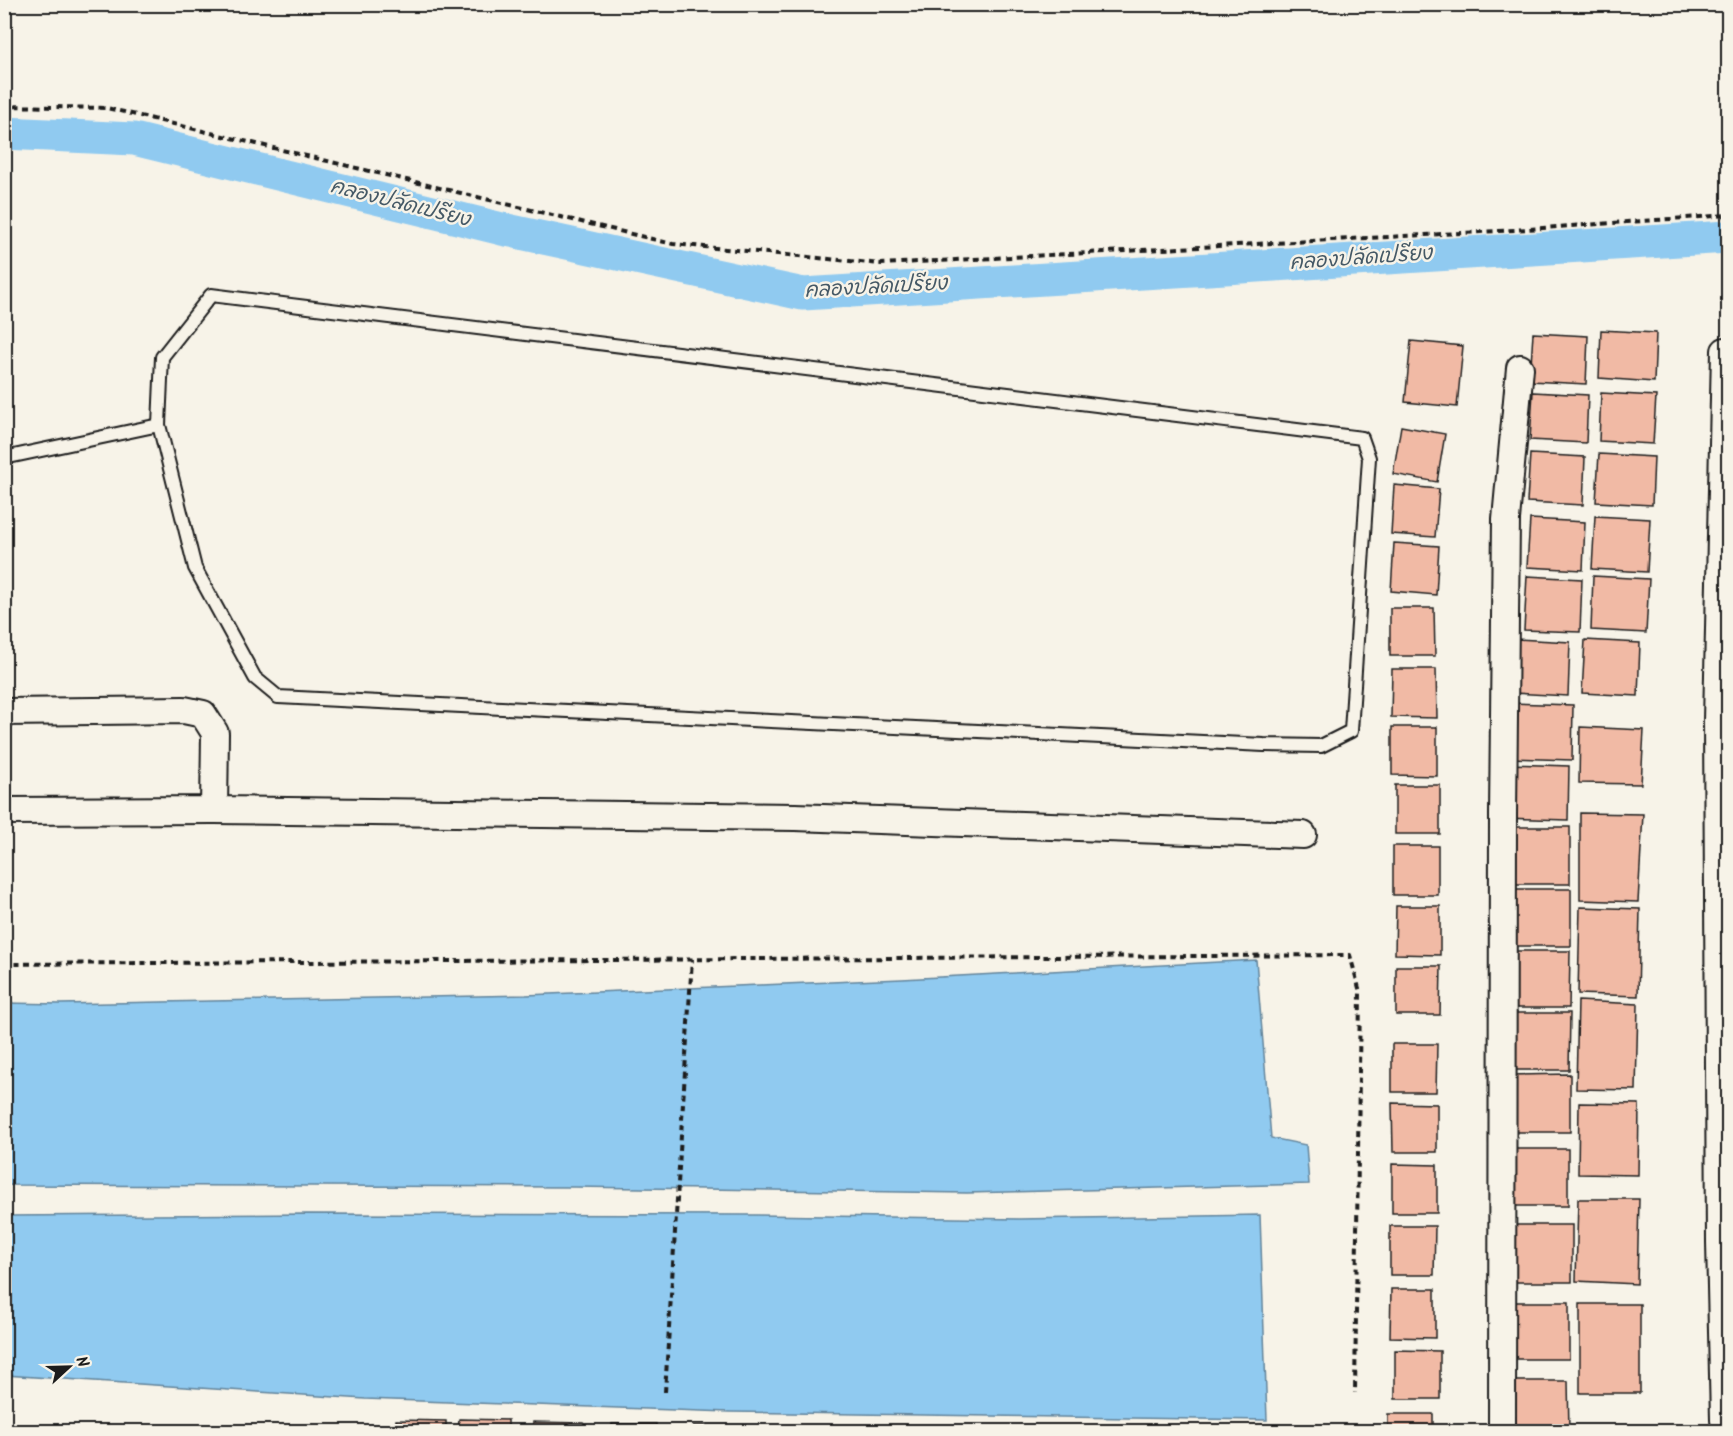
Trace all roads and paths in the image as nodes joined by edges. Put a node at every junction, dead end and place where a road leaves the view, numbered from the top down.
1 (4, 106) edge
2 (1728, 214) edge
3 (1725, 351) dead end
4 (1520, 368) dead end
5 (159, 425) junction
6 (4, 458) edge
7 (4, 712) edge
8 (214, 810) junction
9 (4, 811) edge
10 (1303, 834) dead end
11 (1724, 911) edge
12 (692, 959) junction
13 (4, 964) edge
14 (665, 1392) dead end
15 (1355, 1393) dead end
16 (1720, 1424) edge
17 (1502, 1431) edge

1 - 2 path
3 - 11 street
4 - 17 street
5 - 5 lane
5 - 6 lane
7 - 8 street
8 - 9 street
8 - 10 street
11 - 16 street
12 - 13 path
12 - 14 path
12 - 15 path

